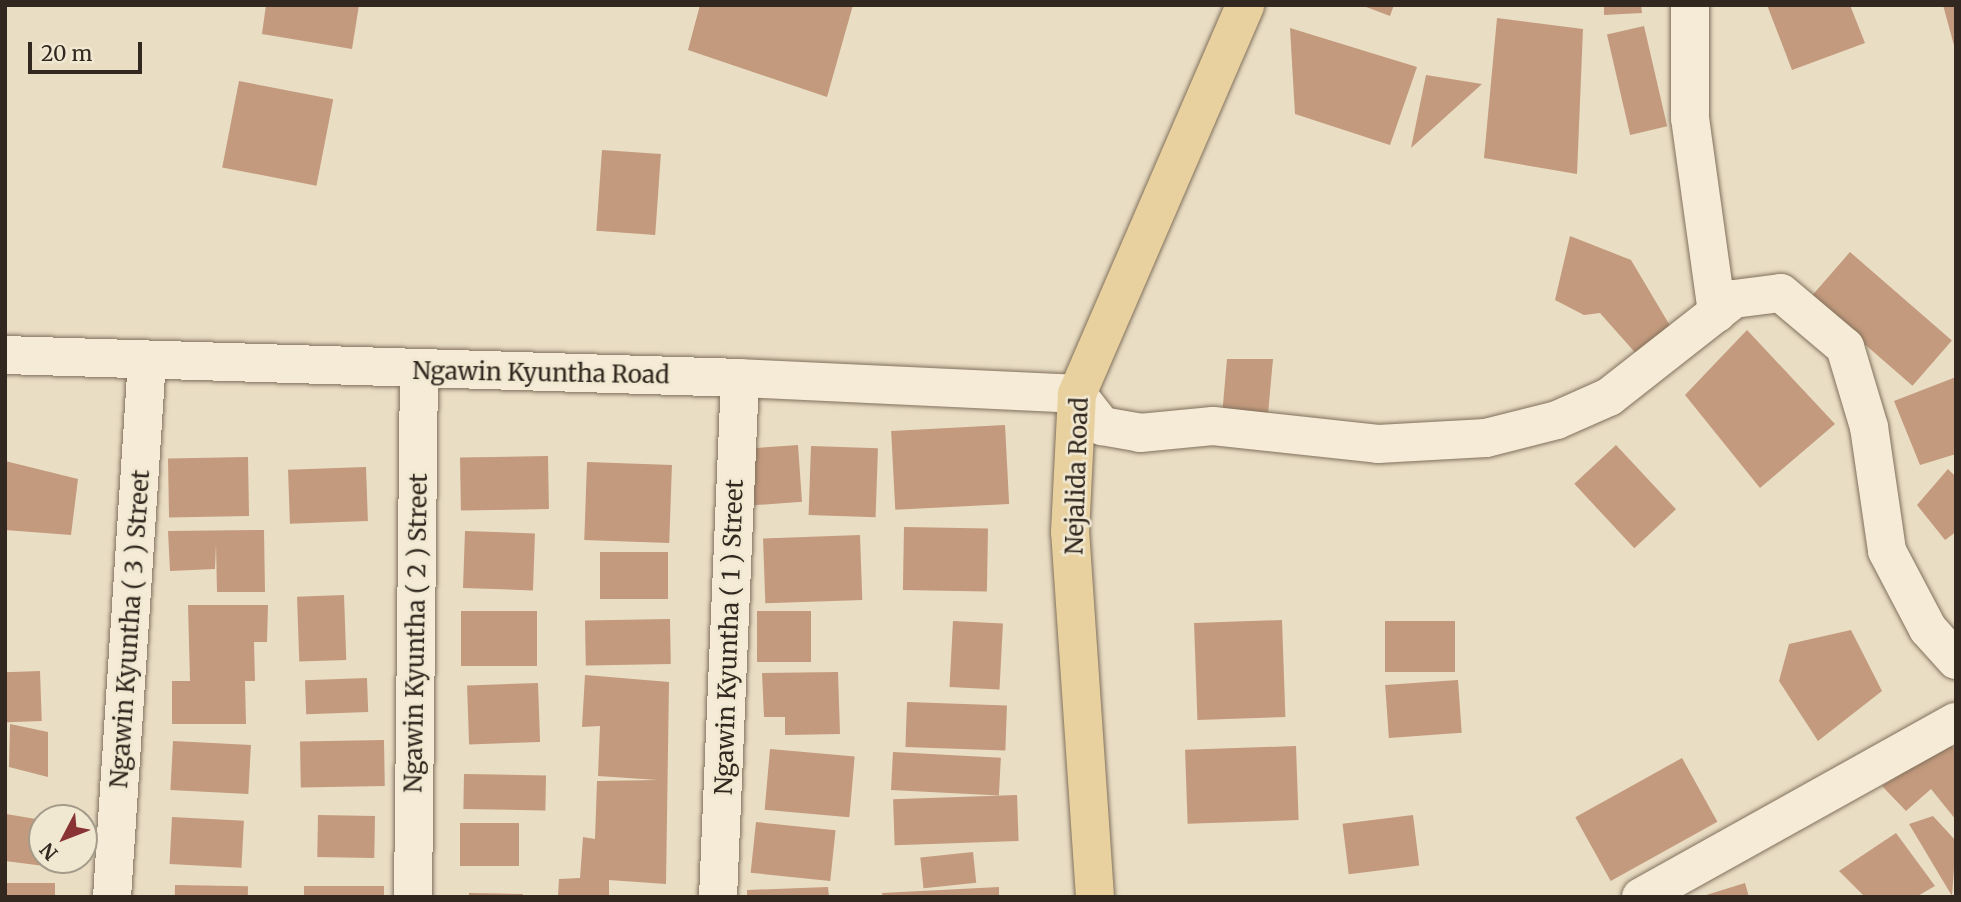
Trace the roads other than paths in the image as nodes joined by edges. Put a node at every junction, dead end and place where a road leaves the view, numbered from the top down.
1 (1245, 5) edge
2 (1690, 5) edge
3 (1717, 313) junction
4 (5, 355) edge
5 (147, 360) junction
6 (419, 370) junction
7 (740, 378) junction
8 (1077, 394) junction
9 (1956, 660) edge
10 (1956, 722) edge
11 (112, 897) edge
12 (413, 897) edge
13 (718, 897) edge
14 (1095, 897) edge
15 (1641, 897) edge

1 - 8 main road, Nejalida Road
2 - 3 street
3 - 8 street
3 - 9 street
4 - 5 street, Ngawin Kyuntha Road
5 - 6 street, Ngawin Kyuntha Road
5 - 11 street, Ngawin Kyuntha ( 3 ) Street
6 - 7 street, Ngawin Kyuntha Road
6 - 12 street, Ngawin Kyuntha ( 2 ) Street
7 - 8 street, Ngawin Kyuntha Road
7 - 13 street, Ngawin Kyuntha ( 1 ) Street
8 - 14 main road, Nejalida Road
10 - 15 street

